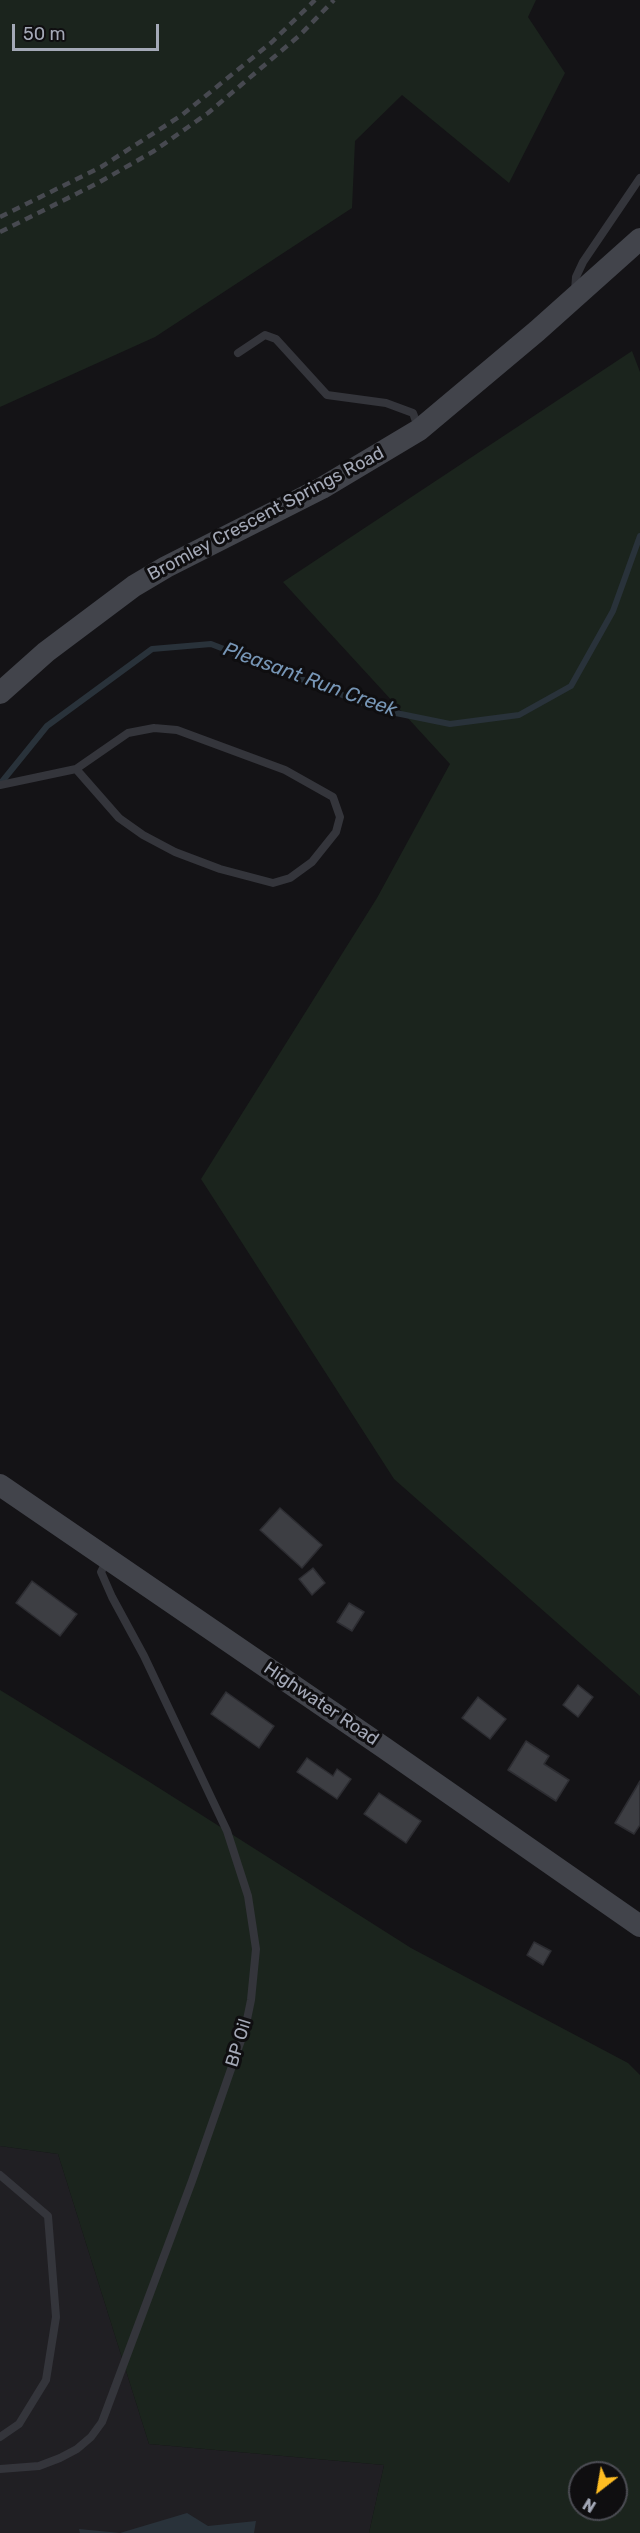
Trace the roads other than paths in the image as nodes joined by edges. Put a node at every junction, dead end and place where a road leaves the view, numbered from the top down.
1 (640, 178) edge
2 (640, 239) edge
3 (575, 298) junction
4 (238, 353) dead end
5 (419, 430) junction
6 (0, 693) edge
7 (76, 769) junction
8 (0, 785) edge
9 (0, 1485) edge
10 (108, 1558) junction
11 (640, 1926) edge
12 (0, 2175) edge
13 (0, 2437) edge
14 (0, 2469) edge

1 - 3 lane
2 - 3 street, Bromley Crescent Springs Road
3 - 5 street, Bromley Crescent Springs Road
4 - 5 lane
5 - 6 street, Bromley Crescent Springs Road
7 - 7 lane
7 - 8 lane
9 - 10 street, Highwater Road
10 - 11 street, Highwater Road
10 - 14 lane, BP Oil
12 - 13 lane

